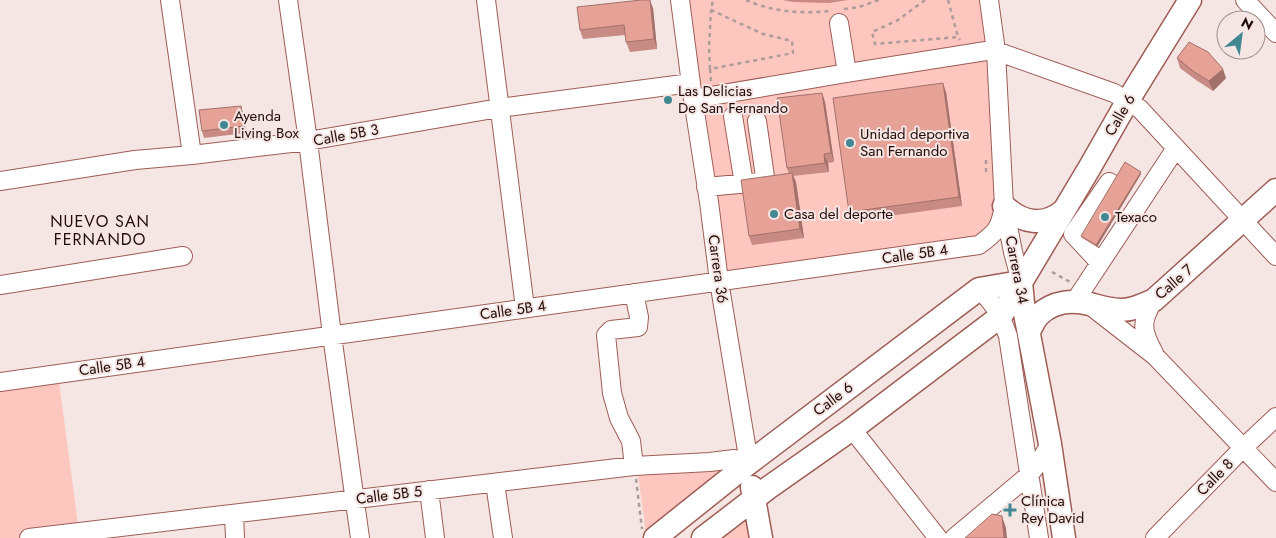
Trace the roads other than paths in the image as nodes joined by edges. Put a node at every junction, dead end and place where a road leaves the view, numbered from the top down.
1 (170, 0) edge
2 (288, 0) edge
3 (486, 0) edge
4 (680, 0) edge
5 (989, 0) edge
6 (1190, 0) edge
7 (1245, 0) edge
8 (838, 23) dead end
9 (1276, 33) edge
10 (996, 51) junction
11 (847, 73) junction
12 (692, 91) junction
13 (1127, 102) junction
14 (500, 108) junction
15 (734, 116) dead end
16 (758, 121) dead end
17 (308, 141) junction
18 (1176, 148) junction
19 (192, 155) junction
20 (1090, 167) junction
21 (0, 181) edge
22 (744, 184) junction
23 (706, 188) junction
24 (1276, 190) edge
25 (1004, 206) junction
26 (1064, 211) junction
27 (1243, 221) junction
28 (183, 256) dead end
29 (1276, 256) edge
30 (1100, 263) junction
31 (719, 281) junction
32 (1021, 282) junction
33 (0, 284) edge
34 (979, 289) junction
35 (634, 293) junction
36 (1083, 298) junction
37 (1154, 300) junction
38 (525, 308) junction
39 (1001, 316) junction
40 (1029, 331) junction
41 (332, 335) junction
42 (1156, 356) junction
43 (0, 382) edge
44 (1276, 417) edge
45 (852, 429) junction
46 (1050, 444) junction
47 (1243, 448) junction
48 (749, 463) junction
49 (634, 466) junction
50 (1029, 475) junction
51 (1276, 482) edge
52 (495, 483) junction
53 (429, 490) junction
54 (754, 498) junction
55 (354, 499) junction
56 (234, 514) junction
57 (56, 536) edge
58 (29, 538) edge
59 (235, 538) edge
60 (360, 538) edge
61 (435, 538) edge
62 (503, 538) edge
63 (655, 538) edge
64 (703, 538) edge
65 (760, 538) edge
66 (938, 538) edge
67 (954, 538) edge
68 (1039, 538) edge
69 (1064, 538) edge
70 (1155, 538) edge

1 - 19 street
2 - 17 street
3 - 14 street
4 - 12 street, Carrera 36
5 - 10 street, Carrera 34
6 - 13 main road, Calle 6
7 - 9 street
8 - 11 street
10 - 11 street, Calle 5B 3
10 - 13 street
10 - 25 street, Carrera 34
11 - 12 street, Calle 5B 3
12 - 14 street, Calle 5B 3
12 - 23 street, Carrera 36
13 - 18 street
13 - 20 main road, Calle 6
14 - 17 street, Calle 5B 3
14 - 38 street
15 - 22 street
16 - 22 street
17 - 19 street, Calle 5B 3
17 - 41 street
18 - 27 street
18 - 30 street
19 - 21 street, Calle 5B 3
20 - 26 main road, Calle 6
20 - 30 street
22 - 23 street
23 - 31 street, Carrera 36
24 - 27 main road, Calle 7
25 - 26 main road
25 - 31 street, Calle 5B 4
25 - 32 street, Carrera 34
26 - 32 main road, Calle 6
27 - 29 street
27 - 37 main road, Calle 7
28 - 33 street
30 - 36 street
31 - 35 street, Calle 5B 4
31 - 48 street, Carrera 36
32 - 34 main road, Calle 6
32 - 39 main road, Calle 6
32 - 40 main road, Carrera 34
34 - 39 street, Carrera 34
34 - 48 main road, Calle 6
35 - 38 street, Calle 5B 4
35 - 49 street
36 - 37 main road, Calle 7
36 - 40 main road, Calle 7
36 - 42 street
37 - 42 street
38 - 41 street, Calle 5B 4
39 - 45 main road, Calle 6
39 - 50 street, Carrera 34
40 - 46 main road, Carrera 34
41 - 43 street, Calle 5B 4
41 - 55 street
42 - 47 street
44 - 47 street, Calle 8
45 - 54 main road, Calle 6
45 - 66 street
46 - 50 street
46 - 69 main road, Carrera 34
47 - 51 street
47 - 70 street, Calle 8
48 - 49 street, Calle 5B 5
48 - 54 main road, Carrera 36
48 - 63 main road, Calle 6
49 - 52 street, Calle 5B 5
50 - 67 street
50 - 68 street, Carrera 34
52 - 53 street, Calle 5B 5
52 - 62 street
53 - 55 street, Calle 5B 5
53 - 61 street
54 - 64 main road, Calle 6
54 - 65 main road, Carrera 36
55 - 56 street, Calle 5B 5
55 - 60 street
56 - 57 street, Calle 5B 5
56 - 59 street
57 - 58 street, Calle 5B 5

